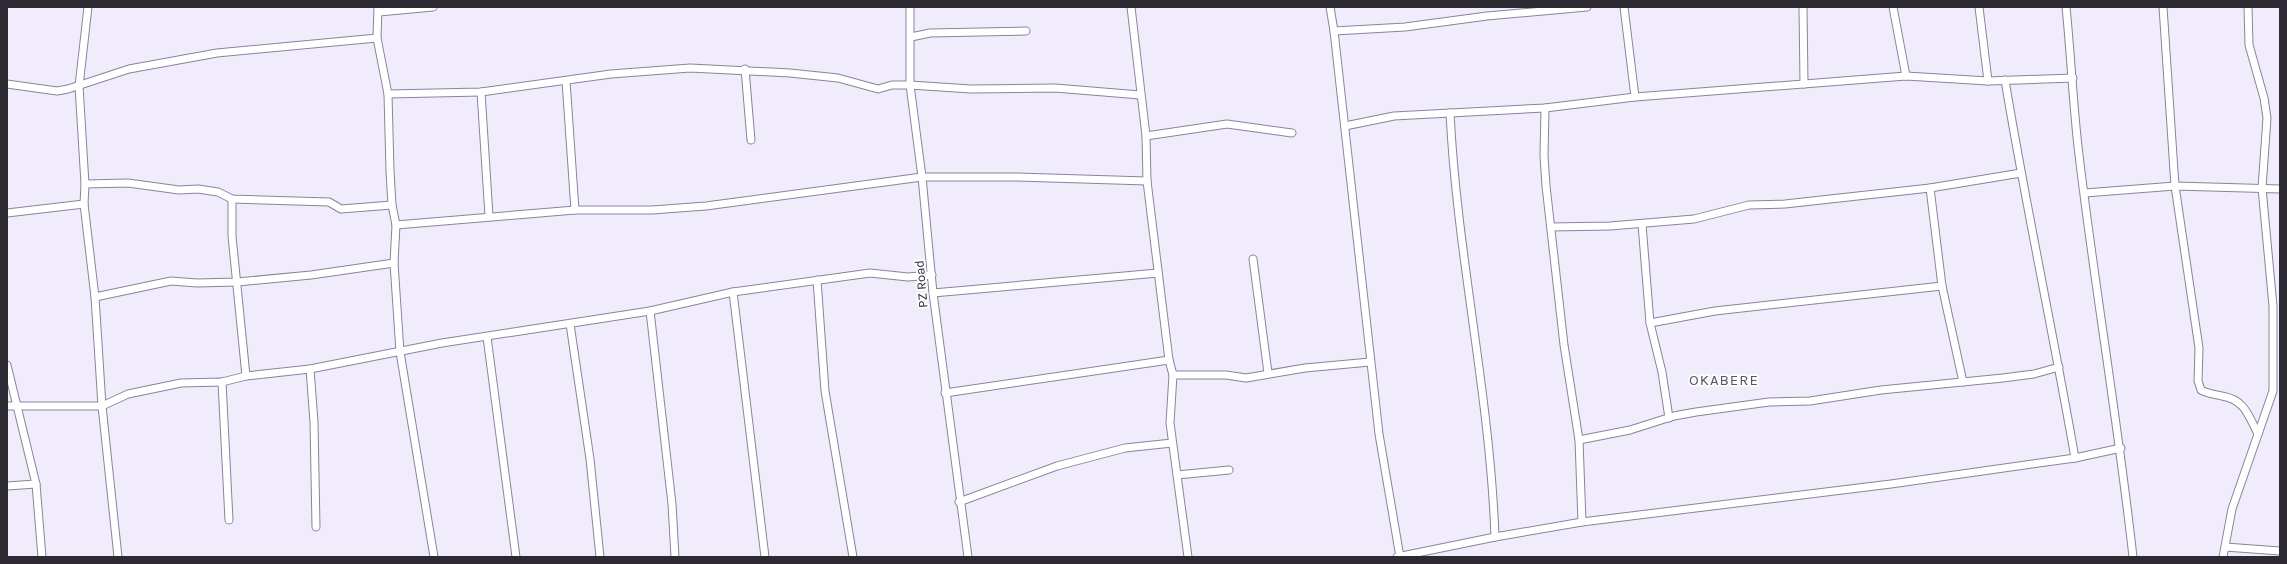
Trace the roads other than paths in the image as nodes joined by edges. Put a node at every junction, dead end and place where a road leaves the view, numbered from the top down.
1 (88, 7) edge
2 (433, 7) edge
3 (910, 7) edge
4 (1131, 7) edge
5 (1330, 7) edge
6 (1587, 7) edge
7 (1624, 7) edge
8 (1803, 7) edge
9 (1892, 7) edge
10 (1979, 7) edge
11 (2066, 7) edge
12 (2162, 7) edge
13 (2248, 7) edge
14 (378, 10) edge
15 (1026, 31) dead end
16 (1334, 31) junction
17 (911, 36) junction
18 (377, 38) junction
19 (746, 69) junction
20 (1906, 76) junction
21 (2073, 78) junction
22 (2006, 80) junction
23 (566, 81) junction
24 (1988, 81) junction
25 (7, 84) edge
26 (1804, 84) junction
27 (910, 85) junction
28 (79, 86) junction
29 (481, 92) junction
30 (388, 94) junction
31 (1140, 95) junction
32 (1635, 97) junction
33 (1545, 108) junction
34 (1450, 113) junction
35 (1345, 126) junction
36 (1292, 133) dead end
37 (1146, 136) junction
38 (751, 140) dead end
39 (2021, 173) junction
40 (922, 177) junction
41 (1147, 181) junction
42 (85, 184) junction
43 (2175, 186) junction
44 (1930, 188) junction
45 (2262, 188) junction
46 (2280, 189) edge
47 (2085, 193) junction
48 (232, 199) junction
49 (84, 204) junction
50 (392, 205) junction
51 (575, 210) junction
52 (7, 213) edge
53 (489, 216) junction
54 (1642, 224) junction
55 (396, 225) junction
56 (1551, 227) junction
57 (1253, 260) dead end
58 (394, 263) junction
59 (1158, 273) junction
60 (932, 275) junction
61 (817, 280) junction
62 (237, 282) junction
63 (1942, 286) junction
64 (733, 292) junction
65 (933, 293) junction
66 (95, 297) junction
67 (650, 311) junction
68 (1650, 323) junction
69 (570, 324) junction
70 (487, 337) junction
71 (400, 352) junction
72 (1169, 360) junction
73 (1370, 362) junction
74 (7, 365) edge
75 (2059, 367) junction
76 (310, 369) junction
77 (1268, 373) junction
78 (1173, 374) junction
79 (246, 376) junction
80 (222, 382) junction
81 (1963, 382) junction
82 (945, 393) junction
83 (7, 406) edge
84 (16, 406) junction
85 (102, 406) junction
86 (1669, 418) junction
87 (2258, 434) junction
88 (1579, 440) junction
89 (1172, 443) junction
90 (2121, 448) junction
91 (2075, 458) junction
92 (1229, 470) dead end
93 (1177, 476) junction
94 (36, 484) junction
95 (7, 486) edge
96 (959, 502) junction
97 (230, 520) dead end
98 (1582, 522) junction
99 (316, 527) dead end
100 (1495, 537) junction
101 (2225, 547) junction
102 (2280, 551) edge
103 (42, 557) edge
104 (118, 557) edge
105 (434, 557) edge
106 (516, 557) edge
107 (600, 557) edge
108 (675, 557) edge
109 (765, 557) edge
110 (853, 557) edge
111 (968, 557) edge
112 (1188, 557) edge
113 (1399, 557) edge
114 (2133, 557) edge
115 (2223, 557) edge

1 - 28 street
2 - 14 street
3 - 17 street, PZ Road
4 - 31 street
5 - 16 street
6 - 16 street
7 - 32 street
8 - 26 street
9 - 20 street
10 - 24 street
11 - 21 street
12 - 43 street
13 - 45 street
14 - 18 street
15 - 17 street
16 - 35 street
17 - 27 street, PZ Road
18 - 28 street
18 - 30 street
19 - 23 street
19 - 27 street
19 - 38 street
20 - 24 street
20 - 26 street
21 - 22 street
21 - 47 street
22 - 24 street
22 - 39 street
23 - 29 street
23 - 51 street
25 - 28 street
26 - 32 street
27 - 31 street
27 - 40 street, PZ Road
28 - 42 street
29 - 30 street
29 - 53 street
30 - 50 street
31 - 37 street
32 - 33 street
33 - 34 street
33 - 56 street
34 - 35 street
34 - 100 street
35 - 73 street
36 - 37 street
37 - 41 street
39 - 44 street
39 - 75 street
40 - 41 street
40 - 51 street
40 - 60 street, PZ Road
41 - 59 street
42 - 48 street
42 - 49 street
43 - 45 street
43 - 47 street
43 - 87 street
44 - 54 street
44 - 63 street
45 - 46 street
45 - 87 street
47 - 90 street
48 - 50 street
48 - 62 street
49 - 52 street
49 - 66 street
50 - 55 street
51 - 53 street
53 - 55 street
54 - 56 street
54 - 68 street
55 - 58 street
56 - 88 street
57 - 77 street
58 - 62 street
58 - 71 street
59 - 65 street
59 - 72 street
60 - 61 street
60 - 65 street, PZ Road
61 - 64 street
61 - 110 street
62 - 66 street
62 - 79 street
63 - 68 street
63 - 81 street
64 - 67 street
64 - 109 street
65 - 82 street, PZ Road
66 - 85 street
67 - 69 street
67 - 108 street
68 - 86 street
69 - 70 street
69 - 107 street
70 - 71 street
70 - 106 street
71 - 76 street
71 - 105 street
72 - 78 street
72 - 82 street
73 - 77 street
73 - 113 street
74 - 84 street
75 - 81 street
75 - 91 street
76 - 79 street
76 - 99 street
77 - 78 street
78 - 89 street
79 - 80 street
80 - 85 street
80 - 97 street
81 - 86 street
82 - 96 street, PZ Road
83 - 84 street
84 - 85 street
84 - 94 street
85 - 104 street
86 - 88 street
87 - 101 street
88 - 98 street
89 - 93 street
89 - 96 street
90 - 91 street
90 - 114 street
91 - 98 street
92 - 93 street
93 - 112 street
94 - 95 street
94 - 103 street
96 - 111 street, PZ Road
98 - 100 street
100 - 113 street
101 - 102 street
101 - 115 street

